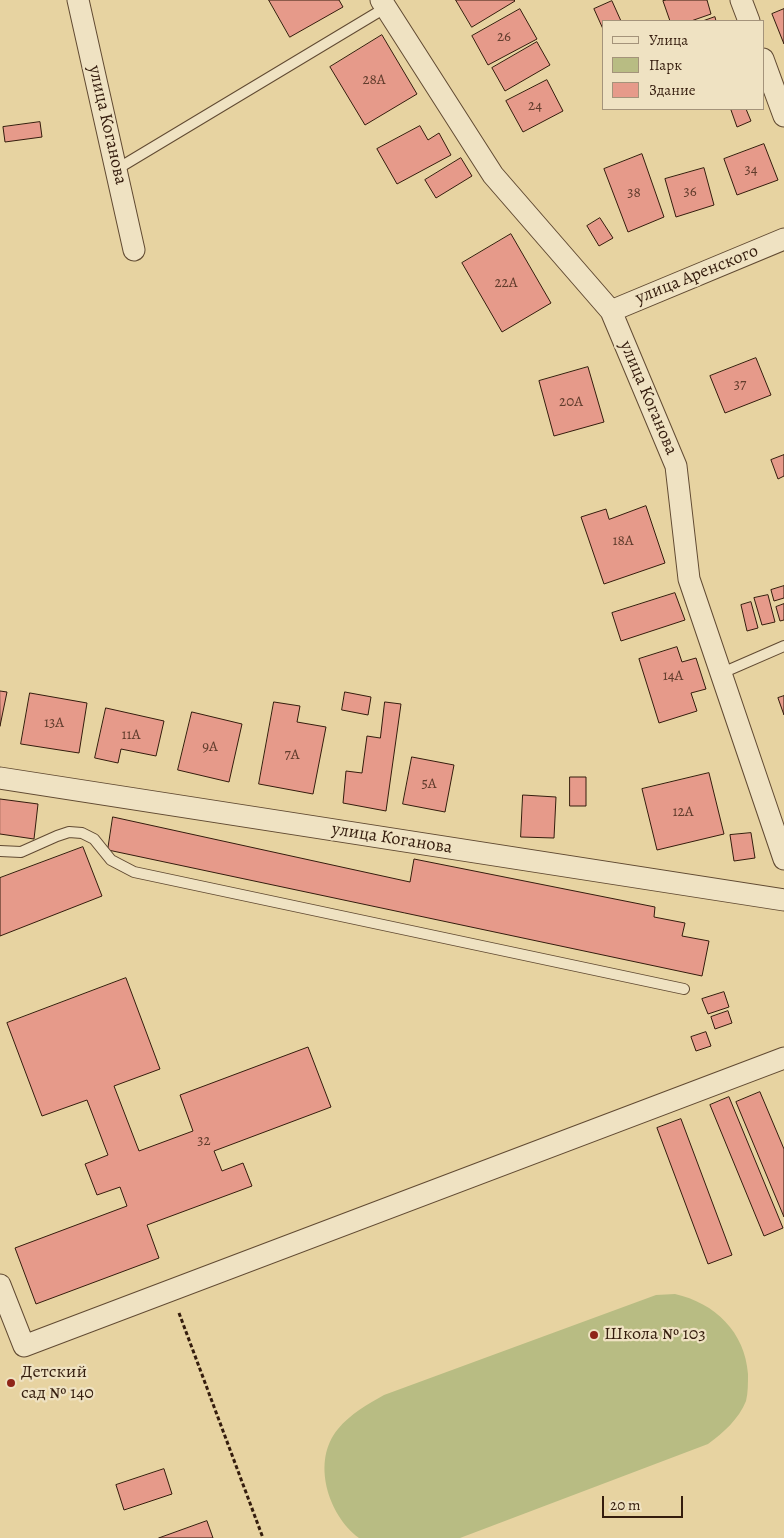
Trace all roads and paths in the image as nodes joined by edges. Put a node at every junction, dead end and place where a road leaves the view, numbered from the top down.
1 (78, 0) edge
2 (741, 0) edge
3 (383, 4) edge
4 (749, 20) edge
5 (764, 62) edge
6 (784, 116) edge
7 (117, 169) junction
8 (784, 239) edge
9 (134, 250) dead end
10 (611, 311) junction
11 (784, 646) edge
12 (722, 673) junction
13 (0, 778) edge
14 (0, 851) edge
15 (784, 859) edge
16 (784, 900) edge
17 (684, 989) dead end
18 (784, 1058) edge
19 (0, 1285) edge
20 (171, 1291) junction
21 (263, 1538) edge

1 - 7 street, улица Коганова
2 - 4 street
3 - 7 lane
3 - 10 street, улица Коганова
5 - 6 street
7 - 9 street, улица Коганова
8 - 10 street, улица Аренского
10 - 12 street, улица Коганова
11 - 12 lane
12 - 15 street, улица Коганова
13 - 16 street, улица Коганова
14 - 17 lane
18 - 20 street
19 - 20 street
20 - 21 path

